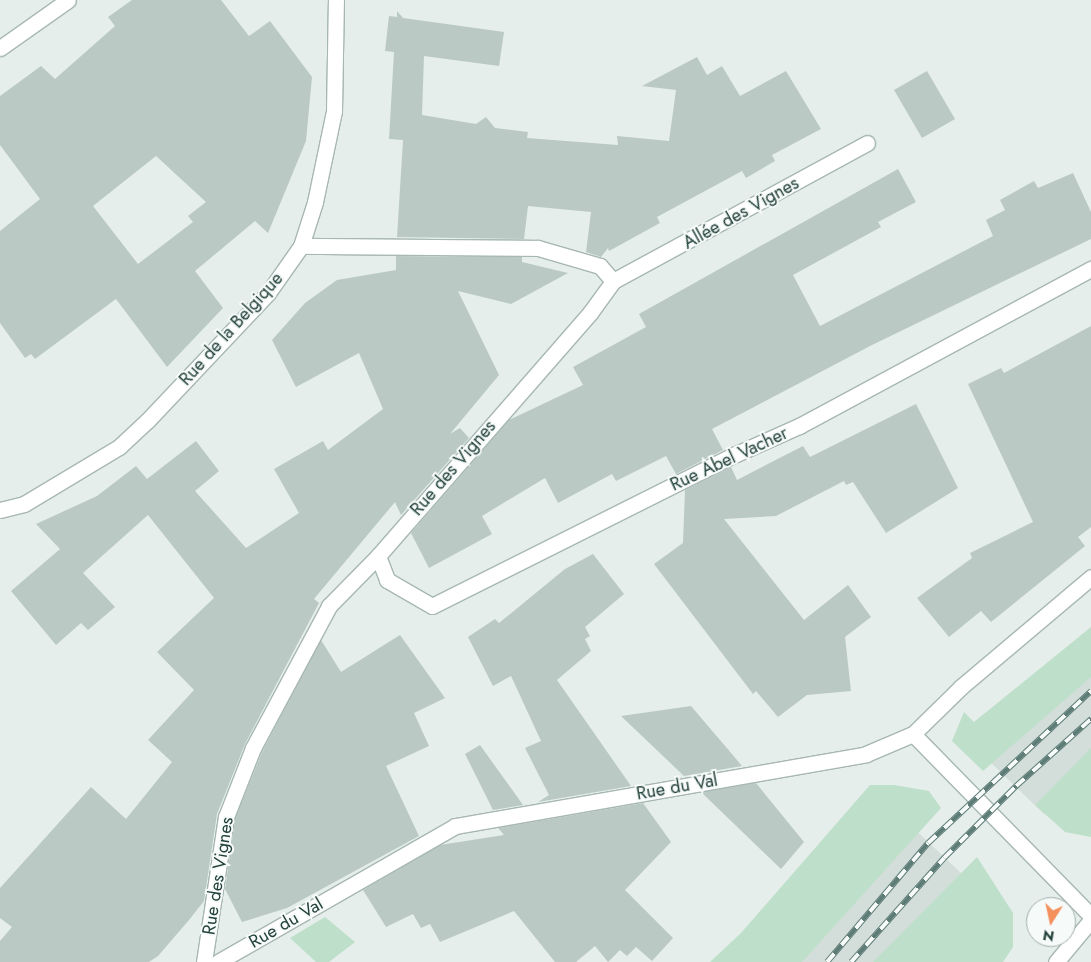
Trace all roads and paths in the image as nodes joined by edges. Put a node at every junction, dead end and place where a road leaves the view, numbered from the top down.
1 (68, 0) edge
2 (336, 0) edge
3 (0, 48) edge
4 (868, 144) dead end
5 (301, 246) junction
6 (1091, 269) edge
7 (613, 281) junction
8 (0, 510) edge
9 (378, 556) junction
10 (1091, 578) edge
11 (913, 734) junction
12 (1091, 916) edge
13 (1091, 920) edge
14 (204, 962) edge
15 (218, 962) edge
16 (1056, 962) edge

1 - 3 street
2 - 5 street, Rue de la Belgique
4 - 7 street, Allée des Vignes
5 - 7 street
5 - 8 street, Rue de la Belgique
6 - 9 street, Rue Abel Vacher
7 - 9 street, Rue des Vignes
9 - 14 street, Rue des Vignes
10 - 11 street
11 - 12 street
11 - 15 street, Rue du Val
13 - 16 street

